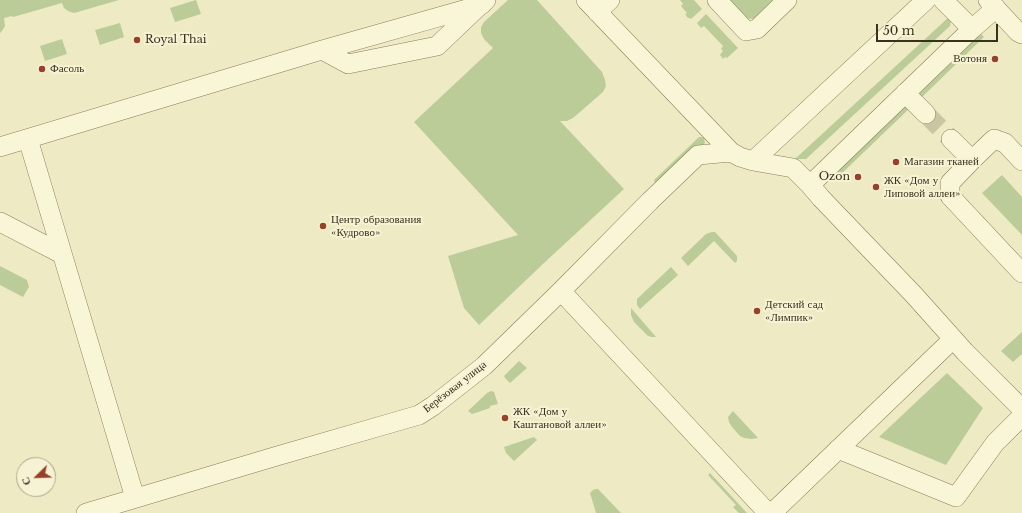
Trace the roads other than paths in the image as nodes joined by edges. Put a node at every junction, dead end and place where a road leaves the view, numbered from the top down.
1 (717, 0) edge
2 (787, 0) edge
3 (926, 0) edge
4 (945, 1) edge
5 (484, 2) edge
6 (598, 4) edge
7 (992, 4) edge
8 (972, 30) junction
9 (1022, 34) edge
10 (322, 50) junction
11 (905, 93) junction
12 (926, 114) tunnel mouth
13 (28, 138) junction
14 (951, 139) tunnel mouth
15 (0, 147) edge
16 (731, 152) junction
17 (972, 160) junction
18 (753, 161) junction
19 (1022, 161) edge
20 (810, 185) junction
21 (0, 222) edge
22 (62, 254) junction
23 (1022, 273) edge
24 (562, 291) junction
25 (953, 339) junction
26 (1022, 409) edge
27 (1022, 416) edge
28 (838, 448) junction
29 (135, 498) junction
30 (86, 513) edge
31 (768, 513) edge
32 (772, 513) edge

1 - 2 lane
3 - 18 lane
4 - 8 lane
5 - 10 lane
5 - 10 lane
6 - 16 lane
7 - 8 lane
7 - 9 lane
8 - 11 lane
10 - 13 lane
11 - 12 lane
11 - 20 lane
13 - 15 lane
13 - 22 lane
14 - 17 lane
16 - 18 lane
16 - 24 lane, Берёзовая улица
17 - 19 lane
17 - 23 lane
18 - 20 lane
20 - 25 lane
21 - 22 lane
22 - 29 lane
24 - 29 lane, Берёзовая улица
24 - 31 lane
25 - 26 lane
25 - 28 lane
27 - 28 lane
28 - 32 lane
29 - 30 lane, Берёзовая улица

